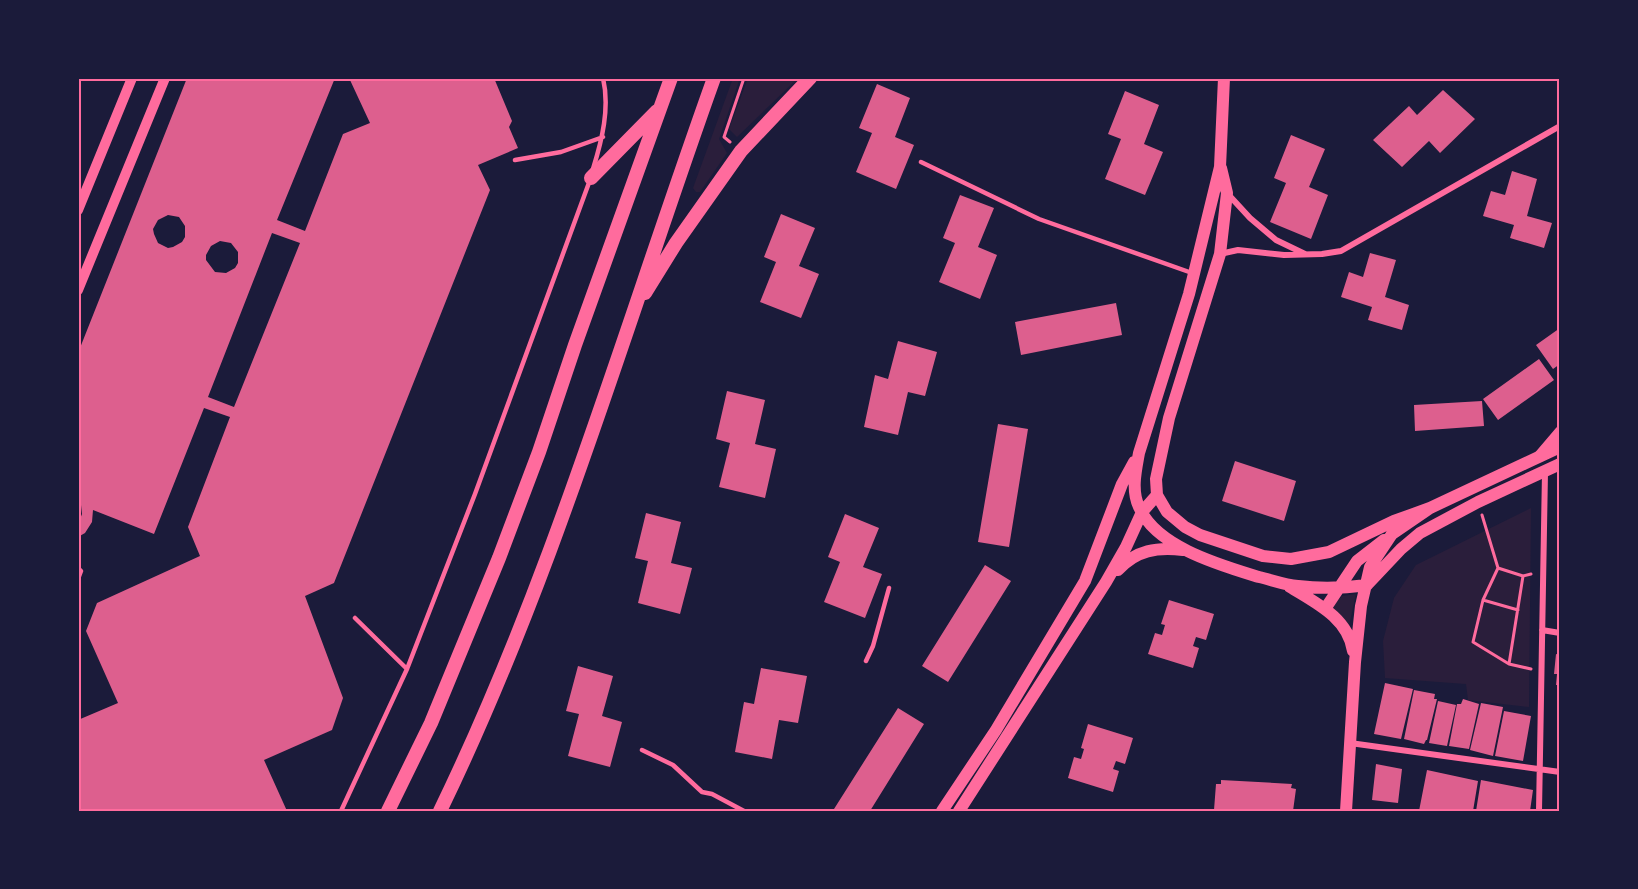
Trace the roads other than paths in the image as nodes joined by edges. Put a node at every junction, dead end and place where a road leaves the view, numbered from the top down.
1 (132, 78) edge
2 (165, 78) edge
3 (603, 78) edge
4 (671, 78) edge
5 (714, 78) edge
6 (810, 78) edge
7 (1224, 78) edge
8 (661, 108) junction
9 (1560, 126) edge
10 (603, 137) junction
11 (515, 160) dead end
12 (921, 162) dead end
13 (1220, 167) junction
14 (591, 178) junction
15 (1227, 193) junction
16 (78, 210) edge
17 (1220, 254) junction
18 (1306, 255) junction
19 (1194, 274) junction
20 (1214, 278) junction
21 (78, 290) edge
22 (633, 313) junction
23 (1560, 431) edge
24 (1560, 447) edge
25 (1139, 453) junction
26 (1534, 460) junction
27 (1560, 464) edge
28 (1545, 472) junction
29 (1157, 495) junction
30 (1430, 508) junction
31 (1142, 512) junction
32 (1392, 534) junction
33 (1189, 551) junction
34 (78, 568) edge
35 (78, 579) edge
36 (1106, 582) junction
37 (1287, 585) junction
38 (1367, 585) junction
39 (1338, 587) junction
40 (889, 588) dead end
41 (1325, 609) junction
42 (355, 618) dead end
43 (1542, 630) junction
44 (1560, 633) edge
45 (866, 661) dead end
46 (1355, 662) junction
47 (407, 669) junction
48 (1350, 743) junction
49 (642, 750) dead end
50 (1540, 768) junction
51 (1560, 772) edge
52 (441, 810) edge
53 (341, 811) edge
54 (388, 811) edge
55 (744, 811) edge
56 (942, 811) edge
57 (959, 811) edge
58 (1346, 811) edge
59 (1539, 811) edge

1 - 16 street
2 - 21 street
3 - 10 lane
4 - 8 highway
5 - 22 highway
6 - 22 highway
7 - 13 main road
8 - 14 highway
8 - 54 highway
9 - 18 street
10 - 11 lane
10 - 14 lane
12 - 19 lane
13 - 15 main road
13 - 19 main road
14 - 47 lane
15 - 17 main road
15 - 18 street
17 - 18 street
17 - 20 main road
19 - 20 main road
19 - 25 main road
20 - 29 main road
22 - 52 highway
23 - 26 street
24 - 26 main road
25 - 31 main road
25 - 56 main road
26 - 30 main road
27 - 28 main road
28 - 38 main road
28 - 43 street
29 - 30 main road
29 - 31 main road
30 - 32 main road
31 - 33 main road
31 - 36 main road
32 - 38 main road
32 - 39 main road
33 - 36 main road
33 - 37 main road
34 - 35 lane
36 - 57 main road
37 - 39 main road
37 - 41 main road
38 - 39 main road
38 - 46 main road
39 - 41 main road
40 - 45 lane
41 - 46 main road
42 - 47 lane
43 - 44 street
43 - 50 street
46 - 48 main road
47 - 53 lane
48 - 50 street
48 - 58 main road
49 - 55 lane
50 - 51 street
50 - 59 street

